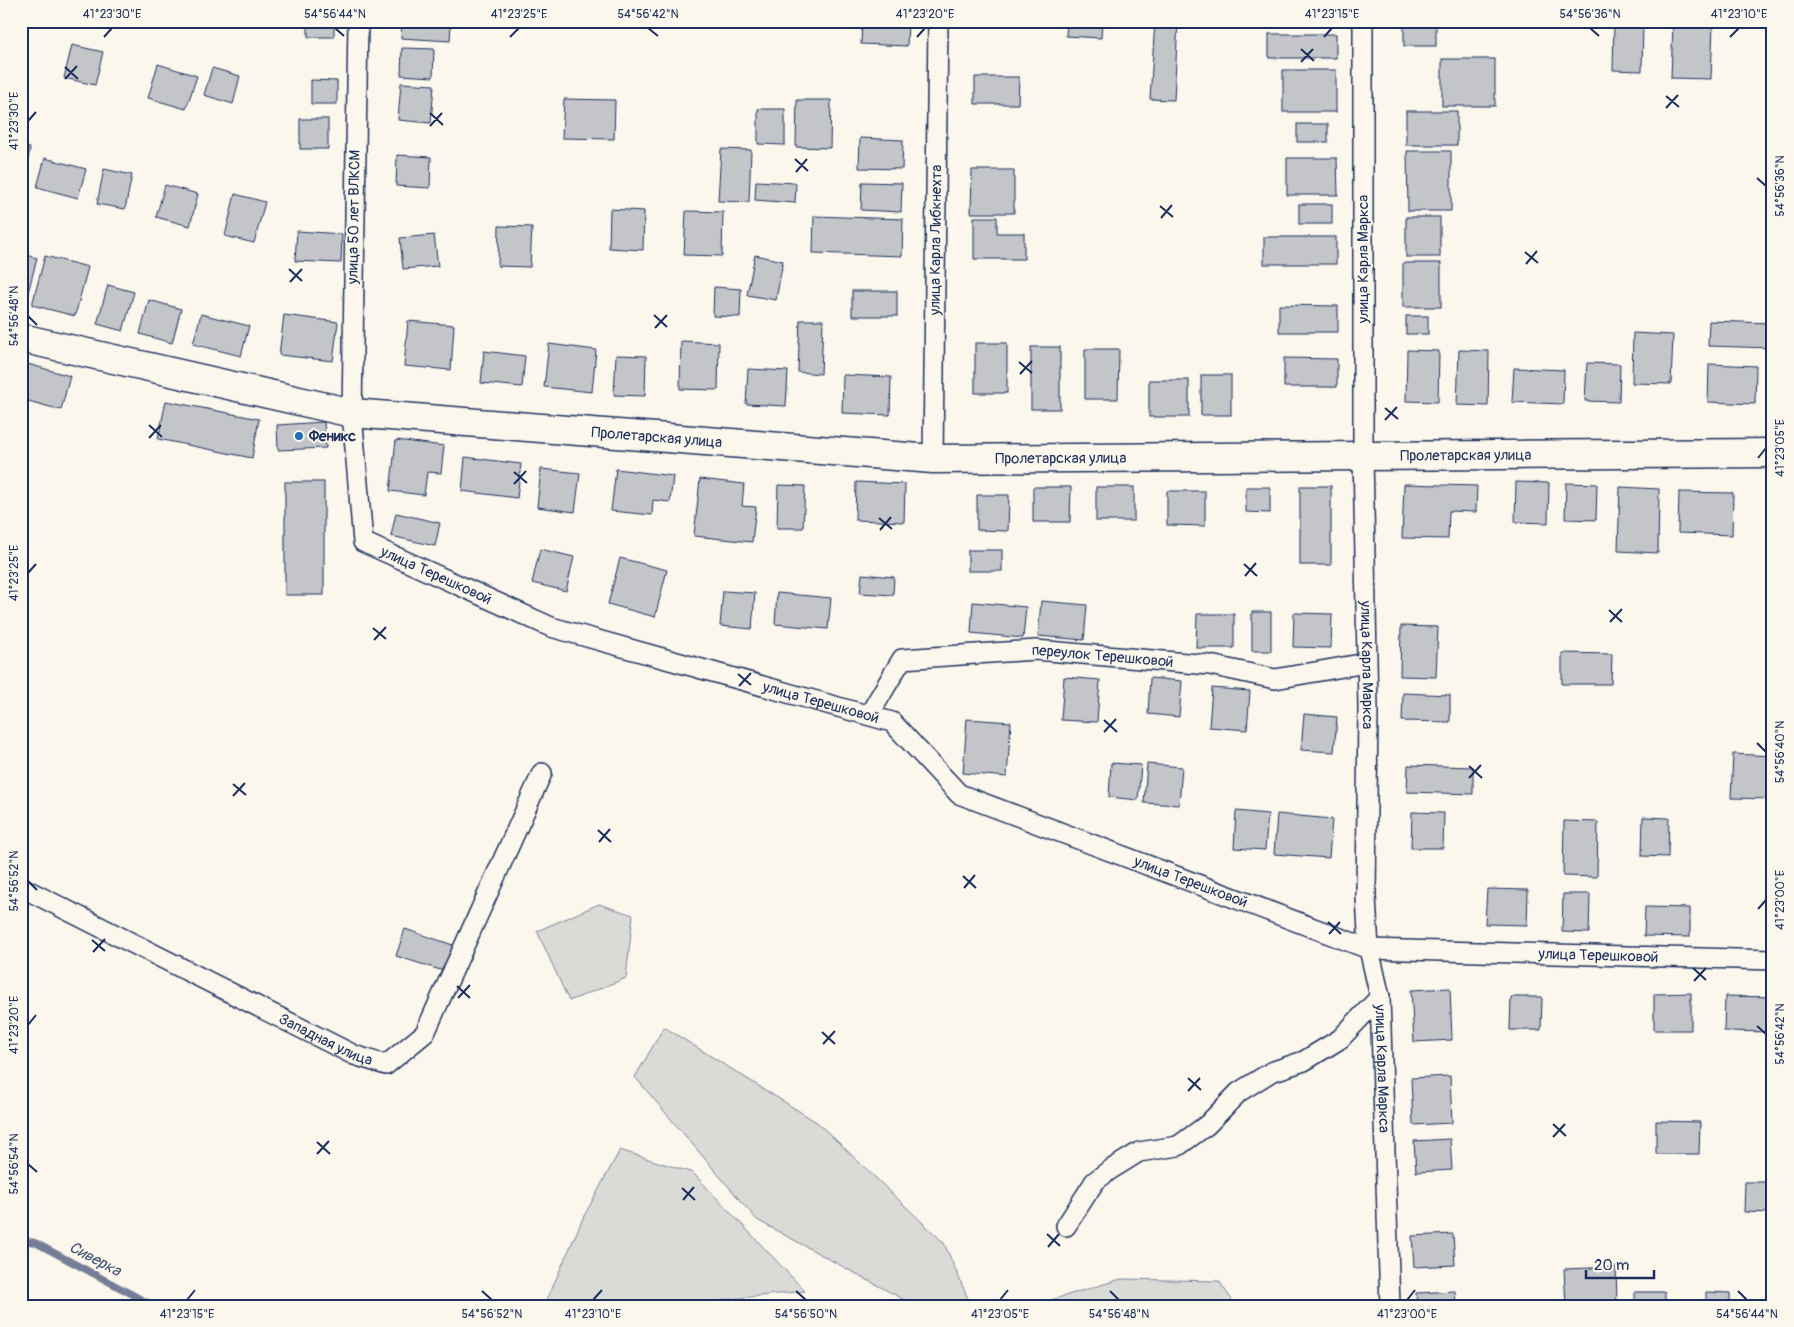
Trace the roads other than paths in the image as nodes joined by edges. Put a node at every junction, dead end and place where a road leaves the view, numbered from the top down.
1 (358, 21) edge
2 (938, 21) edge
3 (1363, 21) edge
4 (21, 338) edge
5 (352, 413) junction
6 (1773, 452) edge
7 (1362, 455) junction
8 (933, 459) junction
9 (1366, 663) junction
10 (869, 715) junction
11 (542, 773) dead end
12 (21, 887) edge
13 (1369, 949) junction
14 (1773, 960) edge
15 (1380, 997) junction
16 (1066, 1226) dead end
17 (1390, 1306) edge

1 - 5 street, улица 50 лет ВЛКСМ
2 - 8 street, улица Карла Либкнехта
3 - 7 street, улица Карла Маркса
4 - 5 main road
5 - 8 main road, Пролетарская улица
5 - 10 street, улица Терешковой
6 - 7 main road, Пролетарская улица
7 - 8 main road, Пролетарская улица
7 - 9 street, улица Карла Маркса
9 - 10 street, переулок Терешковой
9 - 13 street, улица Карла Маркса
10 - 13 street, улица Терешковой
11 - 12 street, Западная улица
13 - 14 street, улица Терешковой
13 - 15 street, улица Карла Маркса
15 - 16 street
15 - 17 street, улица Карла Маркса

